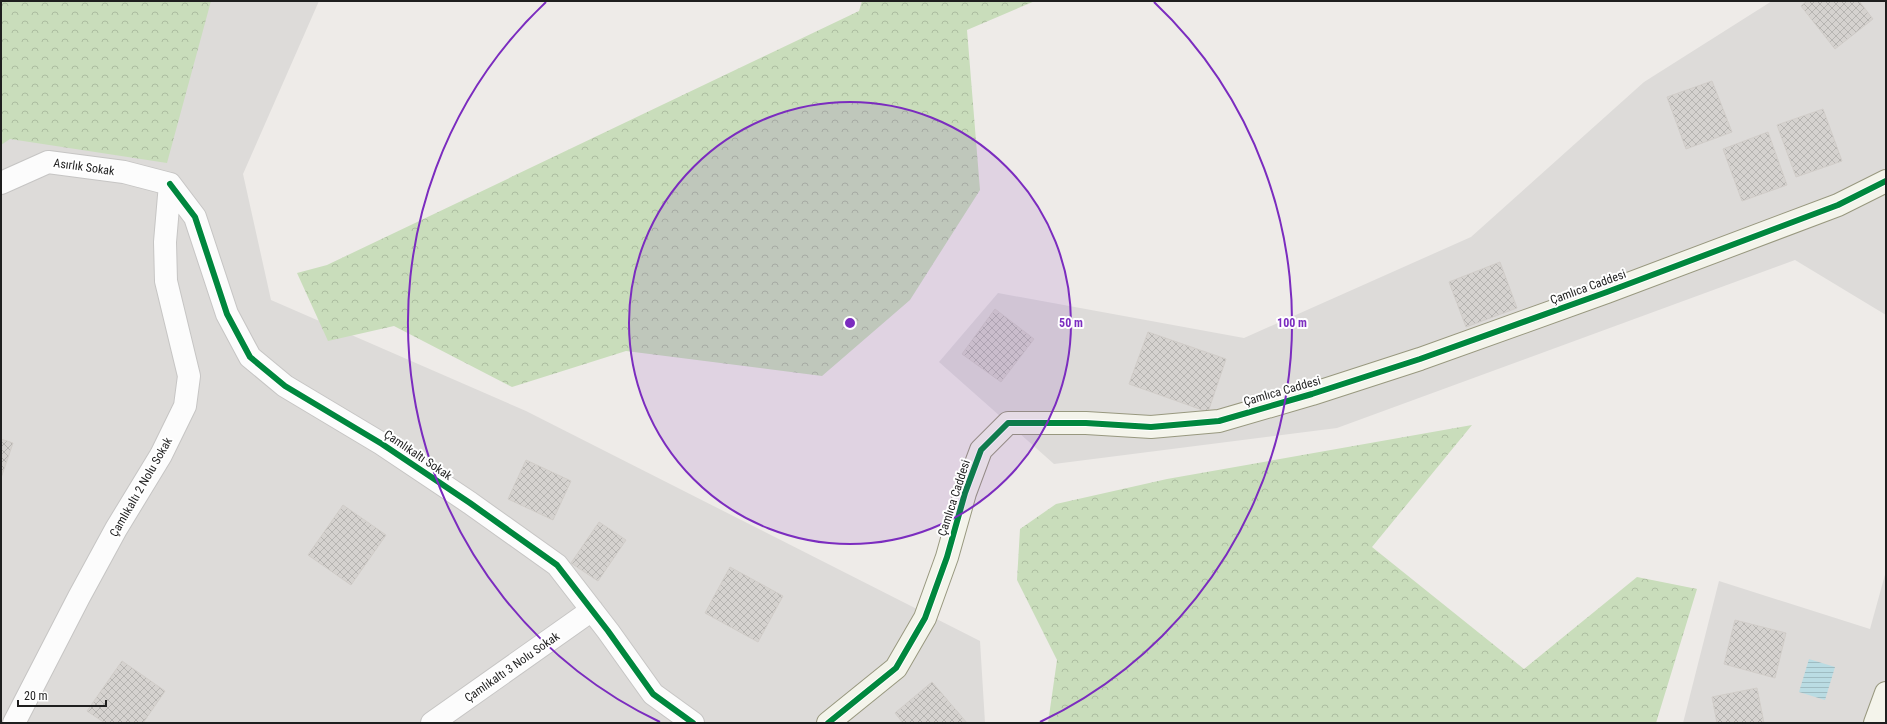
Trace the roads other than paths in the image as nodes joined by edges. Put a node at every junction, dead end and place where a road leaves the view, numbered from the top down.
1 (1886, 181) edge
2 (1, 183) edge
3 (170, 184) junction
4 (592, 610) junction
5 (1886, 693) edge
6 (14, 723) edge
7 (432, 723) edge
8 (693, 723) edge
9 (828, 723) edge
10 (1875, 723) edge

1 - 9 street, Çamlıca Caddesi
2 - 3 street, Asırlık Sokak
3 - 4 street, Çamlıkaltı Sokak
3 - 6 street, Çamlıkaltı 2 Nolu Sokak
4 - 7 street, Çamlıkaltı 3 Nolu Sokak
4 - 8 street, Çamlıkaltı Sokak
5 - 10 street

